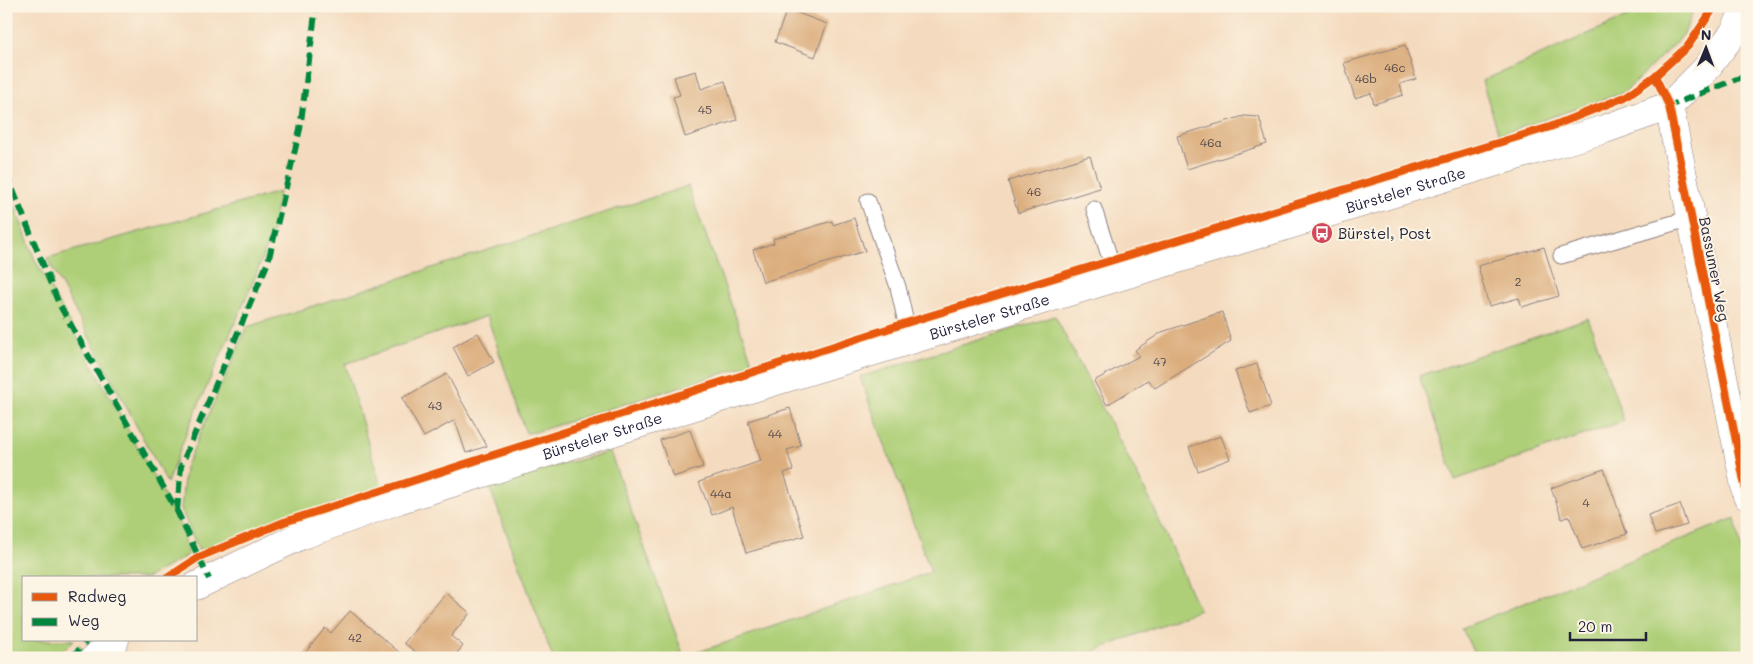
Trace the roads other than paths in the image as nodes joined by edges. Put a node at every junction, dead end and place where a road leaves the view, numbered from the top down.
1 (1746, 6) edge
2 (1669, 106) junction
3 (868, 201) dead end
4 (1094, 209) dead end
5 (1691, 218) junction
6 (1561, 256) dead end
7 (1116, 277) junction
8 (912, 341) junction
9 (1747, 496) edge
10 (198, 585) edge
11 (113, 642) edge
12 (95, 658) edge

1 - 2 street, Bürsteler Straße
2 - 5 street, Bassumer Weg
2 - 7 street, Bürsteler Straße
3 - 8 lane
4 - 7 lane
5 - 6 lane
5 - 9 street, Bassumer Weg
7 - 8 street, Bürsteler Straße
8 - 10 street, Bürsteler Straße
11 - 12 street

